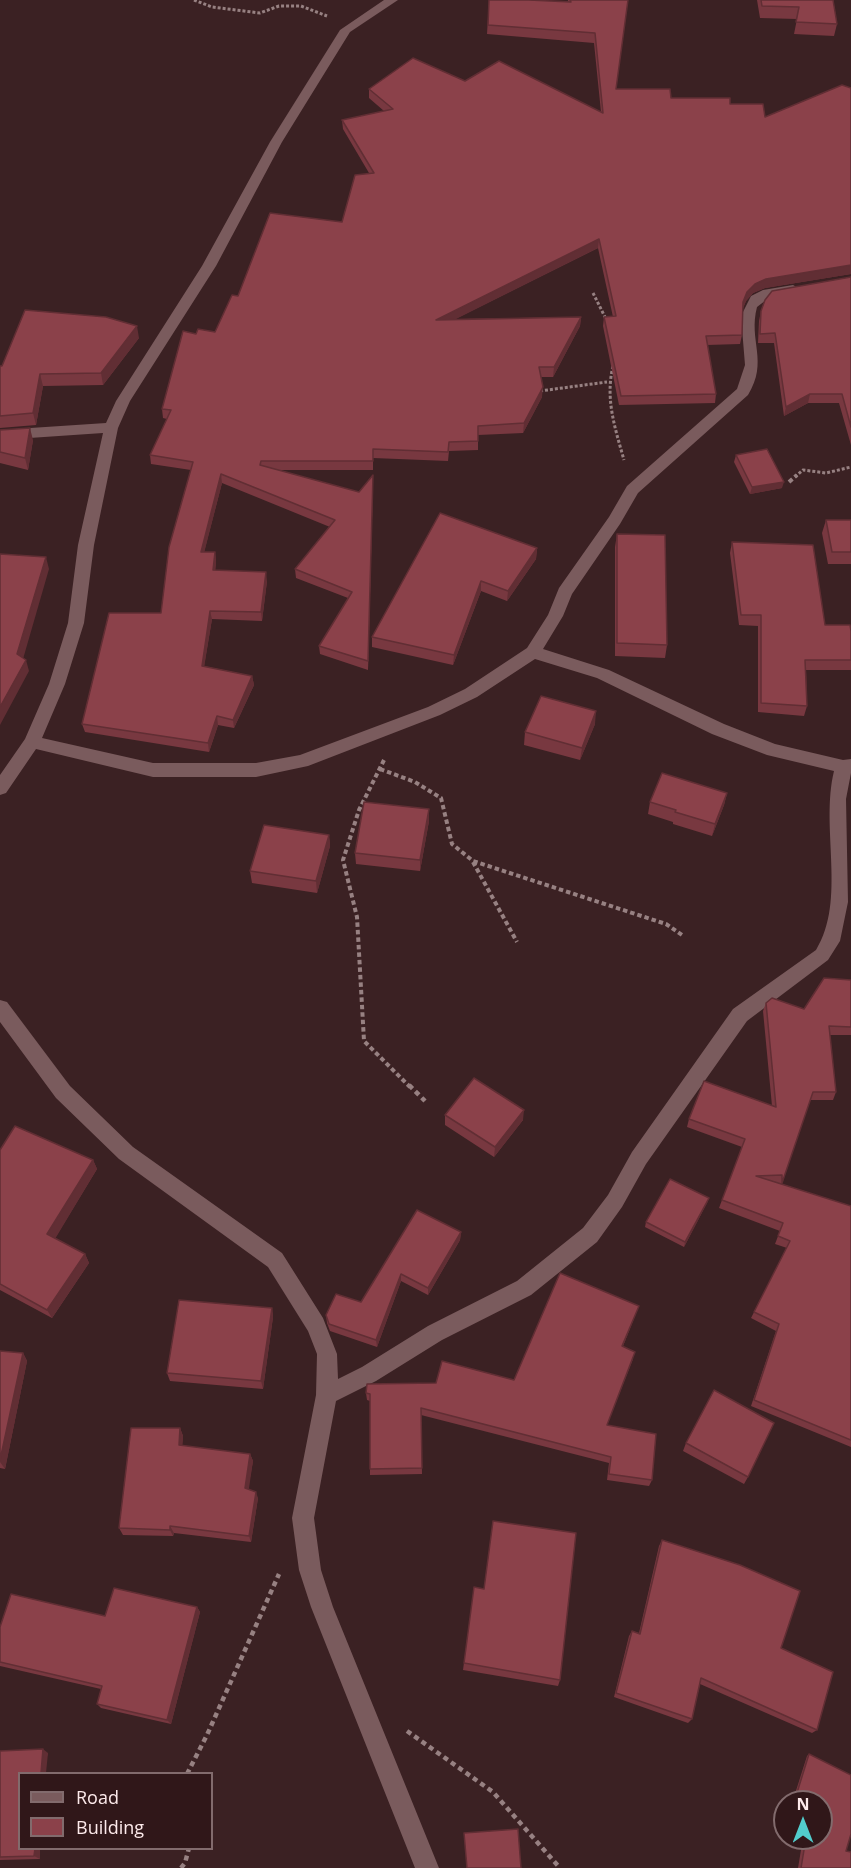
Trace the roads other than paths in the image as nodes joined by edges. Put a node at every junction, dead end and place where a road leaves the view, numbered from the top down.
1 (392, 0) edge
2 (808, 287) edge
3 (111, 428) junction
4 (0, 435) edge
5 (532, 652) junction
6 (32, 742) junction
7 (847, 767) edge
8 (1, 786) edge
9 (0, 1008) edge
10 (327, 1395) junction
11 (427, 1868) edge

1 - 3 street
2 - 5 street
3 - 4 street
3 - 6 street
5 - 6 street
5 - 7 street
6 - 8 street
7 - 10 street
9 - 10 street
10 - 11 street

